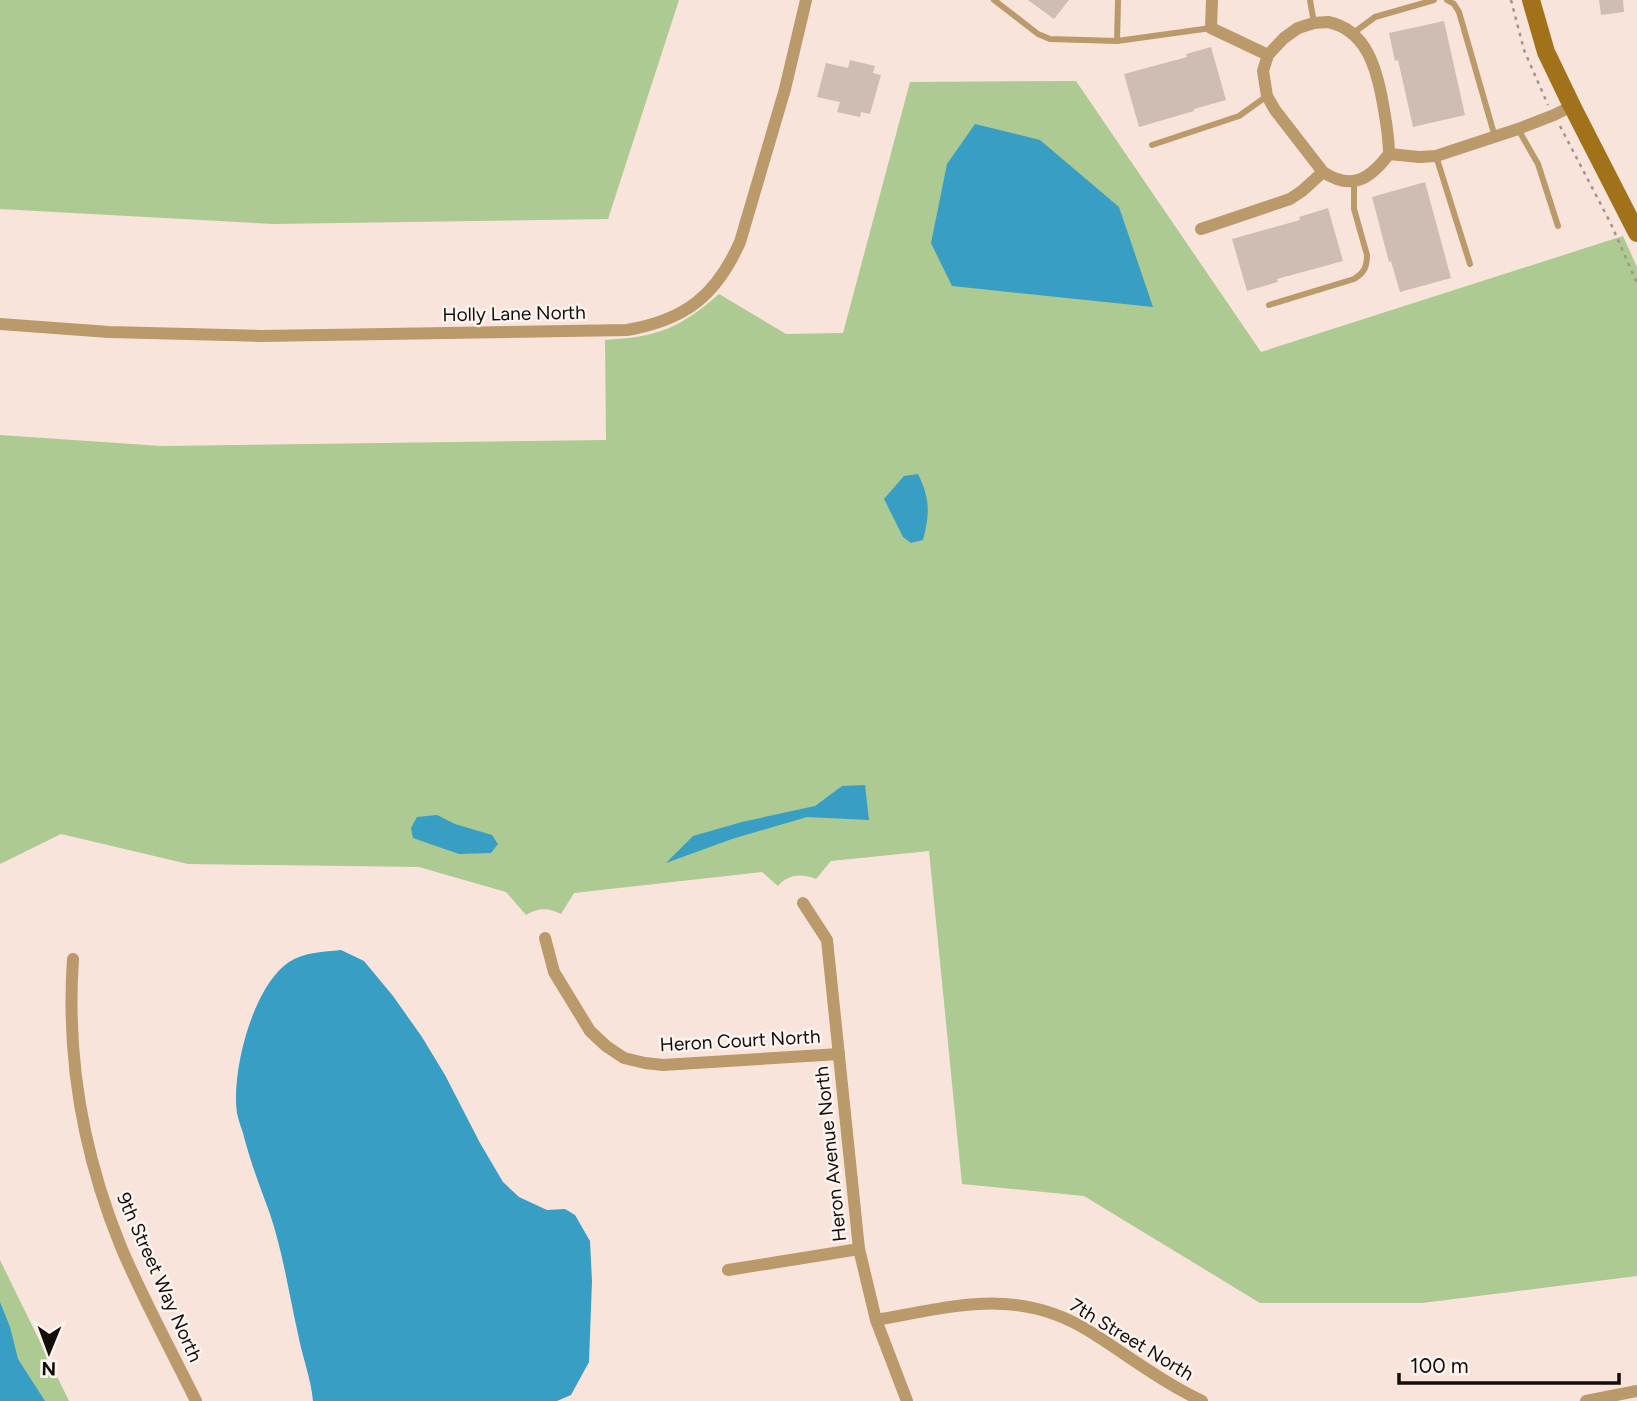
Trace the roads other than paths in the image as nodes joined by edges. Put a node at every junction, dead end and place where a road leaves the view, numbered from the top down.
1 (806, 0) edge
2 (995, 0) edge
3 (1118, 0) edge
4 (1212, 0) edge
5 (1310, 0) edge
6 (1434, 0) edge
7 (1447, 0) edge
8 (1531, 0) edge
9 (1314, 23) junction
10 (1211, 28) junction
11 (1352, 34) junction
12 (1117, 41) junction
13 (1268, 55) junction
14 (1267, 96) junction
15 (1572, 106) junction
16 (1518, 129) junction
17 (1495, 137) junction
18 (1152, 145) dead end
19 (1389, 154) junction
20 (1436, 156) junction
21 (1323, 172) junction
22 (1354, 181) junction
23 (1633, 212) edge
24 (1558, 226) dead end
25 (1201, 229) dead end
26 (1637, 233) edge
27 (1470, 264) dead end
28 (1269, 305) dead end
29 (0, 324) edge
30 (803, 903) dead end
31 (545, 938) dead end
32 (73, 959) dead end
33 (839, 1054) junction
34 (859, 1249) junction
35 (728, 1270) dead end
36 (876, 1320) junction
37 (1637, 1391) edge
38 (196, 1401) edge
39 (907, 1401) edge
40 (1202, 1401) edge
41 (1586, 1401) edge

1 - 29 street, Holly Lane North
2 - 12 lane
3 - 12 lane
4 - 10 street
5 - 9 lane
6 - 11 lane
7 - 17 lane
8 - 15 street
9 - 11 street
9 - 13 street
10 - 12 lane
10 - 13 street
11 - 19 street
13 - 14 street
14 - 18 lane
14 - 21 street
15 - 16 street
15 - 23 street
16 - 17 street
16 - 24 lane
17 - 20 street
19 - 20 street
19 - 22 street
20 - 27 lane
21 - 22 street
21 - 25 street
22 - 28 lane
23 - 26 street
30 - 33 street, Heron Avenue North
31 - 33 street, Heron Court North
32 - 38 street, 9th Street Way North
33 - 34 street, Heron Avenue North
34 - 35 street
34 - 36 street, Heron Avenue North
36 - 39 street, Heron Avenue North
36 - 40 street, 7th Street North
37 - 41 street

